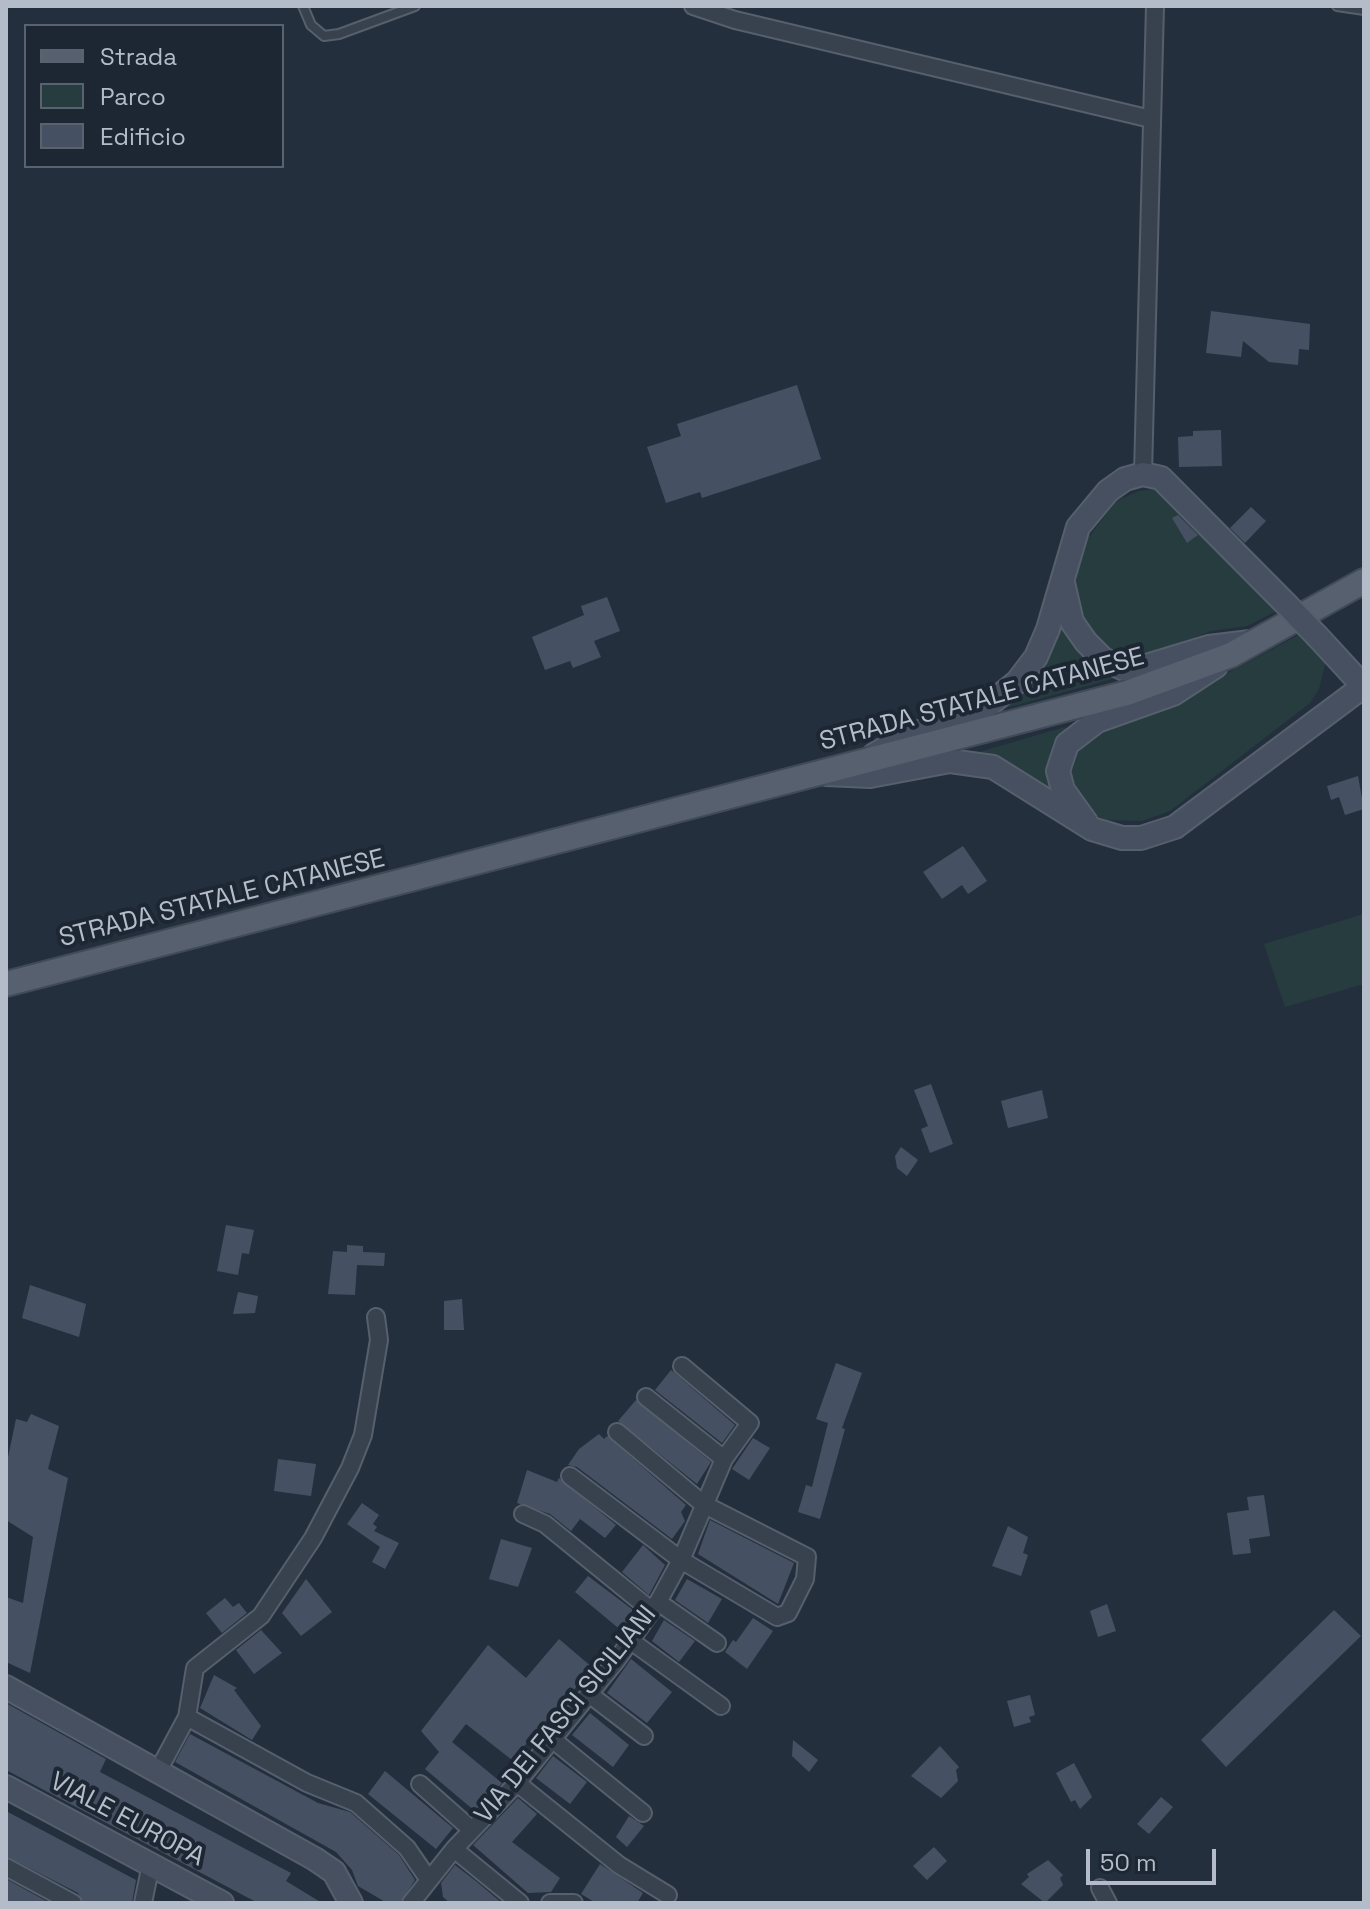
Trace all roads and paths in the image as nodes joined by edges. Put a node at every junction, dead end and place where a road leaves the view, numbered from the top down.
1 (303, 6) edge
2 (415, 6) edge
3 (693, 6) edge
4 (1155, 6) edge
5 (1337, 6) edge
6 (1364, 10) edge
7 (1151, 119) junction
8 (1143, 474) junction
9 (1062, 578) junction
10 (1364, 581) edge
11 (1258, 642) junction
12 (1231, 655) junction
13 (1364, 686) edge
14 (862, 762) junction
15 (817, 774) junction
16 (1092, 829) junction
17 (6, 984) edge
18 (376, 1317) dead end
19 (682, 1366) dead end
20 (646, 1397) dead end
21 (617, 1432) dead end
22 (724, 1459) junction
23 (570, 1476) dead end
24 (703, 1504) junction
25 (523, 1514) dead end
26 (681, 1560) junction
27 (655, 1607) junction
28 (631, 1641) junction
29 (717, 1643) dead end
30 (6, 1687) edge
31 (589, 1694) junction
32 (721, 1706) dead end
33 (187, 1717) junction
34 (644, 1736) dead end
35 (552, 1739) junction
36 (158, 1771) junction
37 (517, 1783) junction
38 (420, 1784) dead end
39 (6, 1787) edge
40 (643, 1813) dead end
41 (472, 1830) junction
42 (454, 1849) junction
43 (151, 1864) junction
44 (6, 1867) edge
45 (429, 1880) junction
46 (668, 1895) dead end
47 (218, 1902) edge
48 (73, 1903) edge
49 (143, 1903) edge
50 (351, 1903) edge
51 (411, 1903) edge
52 (520, 1903) edge
53 (550, 1903) edge
54 (574, 1903) edge

1 - 2 lane
3 - 7 street
4 - 7 street
5 - 6 lane
7 - 8 street
8 - 9 street
8 - 13 street, bridge
9 - 11 street
9 - 14 street
10 - 11 main road, STRADA STATALE CATANESE
11 - 12 main road, STRADA STATALE CATANESE
12 - 14 main road, STRADA STATALE CATANESE
12 - 16 street
13 - 16 street
14 - 15 main road, STRADA STATALE CATANESE
15 - 16 street
15 - 17 main road, STRADA STATALE CATANESE
18 - 33 street
19 - 22 street, VIA DEI FASCI SICILIANI
20 - 22 street
21 - 24 street
22 - 24 street, VIA DEI FASCI SICILIANI
23 - 26 street
24 - 26 street, VIA DEI FASCI SICILIANI
24 - 26 street
25 - 27 street
26 - 27 street, VIA DEI FASCI SICILIANI
27 - 28 street, VIA DEI FASCI SICILIANI
27 - 29 street
28 - 31 street, VIA DEI FASCI SICILIANI
28 - 32 street
30 - 36 street
31 - 34 street
31 - 35 street, VIA DEI FASCI SICILIANI
33 - 36 street
33 - 45 street
35 - 37 street, VIA DEI FASCI SICILIANI
35 - 40 street
36 - 50 street
37 - 41 street, VIA DEI FASCI SICILIANI
37 - 46 street
38 - 41 street
39 - 43 street, VIALE EUROPA
41 - 42 street, VIA DEI FASCI SICILIANI
42 - 45 street, VIA DEI FASCI SICILIANI
42 - 52 street
43 - 47 street, VIALE EUROPA
43 - 49 street
44 - 48 street
45 - 51 street, VIA DEI FASCI SICILIANI
53 - 54 street

